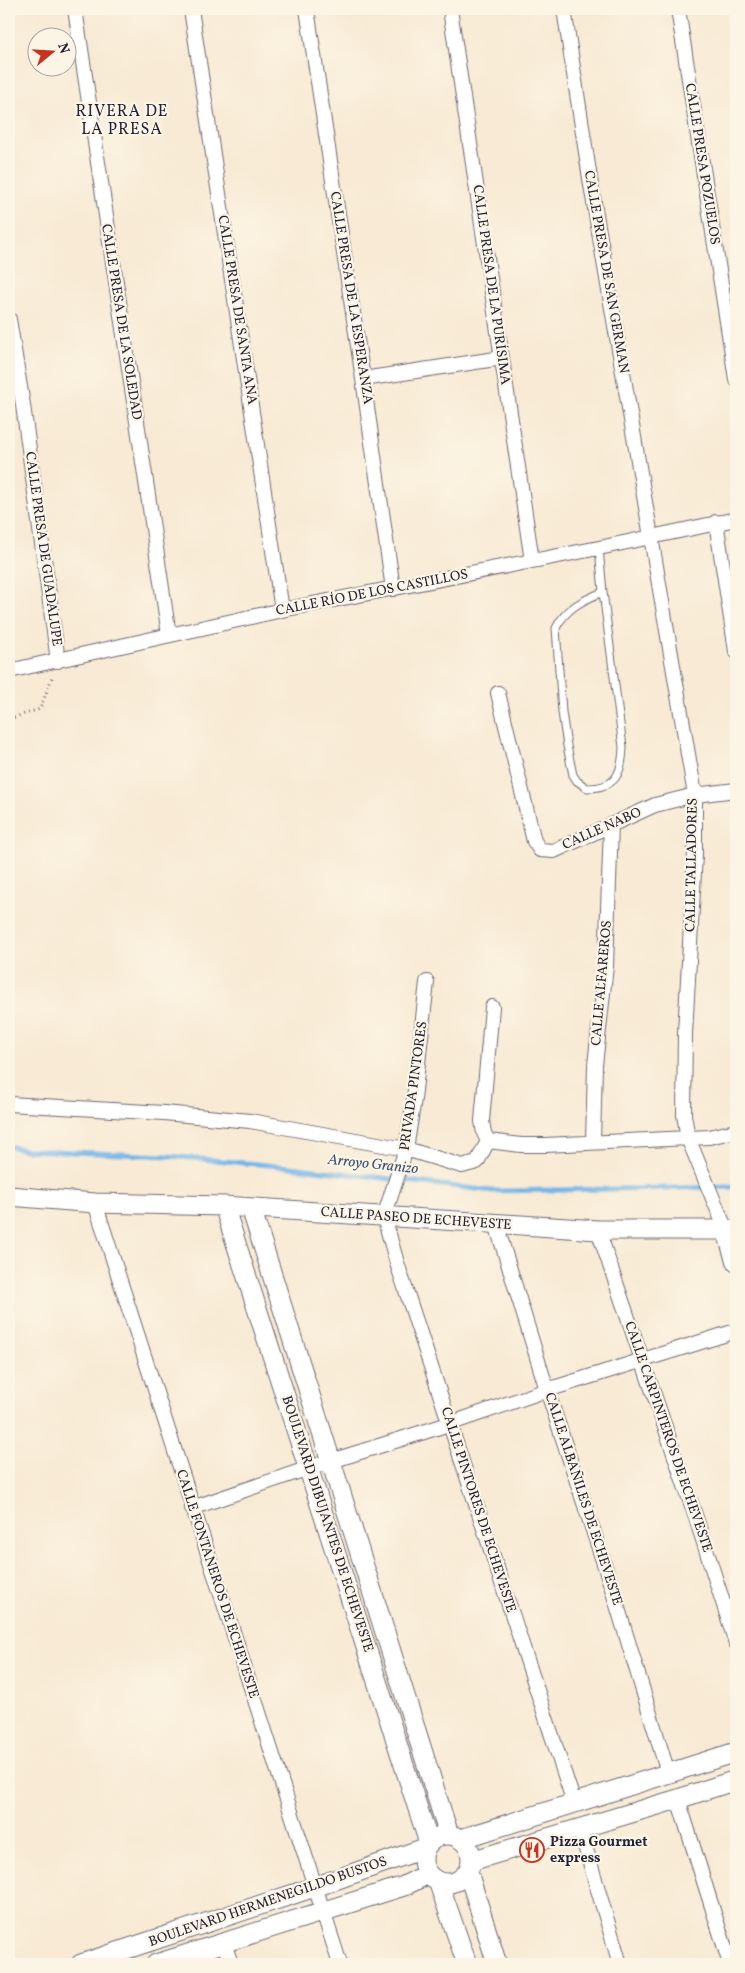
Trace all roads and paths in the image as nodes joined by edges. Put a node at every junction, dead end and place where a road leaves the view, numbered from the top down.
1 (75, 9) edge
2 (191, 9) edge
3 (307, 9) edge
4 (450, 9) edge
5 (564, 9) edge
6 (678, 9) edge
7 (9, 319) edge
8 (502, 358) junction
9 (736, 378) edge
10 (364, 379) junction
11 (736, 519) edge
12 (716, 522) junction
13 (650, 536) junction
14 (599, 548) junction
15 (532, 561) junction
16 (392, 588) junction
17 (603, 592) junction
18 (282, 610) junction
19 (169, 634) junction
20 (736, 651) edge
21 (58, 661) junction
22 (9, 671) edge
23 (498, 693) dead end
24 (9, 719) edge
25 (736, 790) edge
26 (695, 795) junction
27 (611, 825) junction
28 (427, 982) dead end
29 (492, 1007) dead end
30 (9, 1104) edge
31 (736, 1131) edge
32 (488, 1141) junction
33 (593, 1142) junction
34 (690, 1143) junction
35 (406, 1149) junction
36 (9, 1196) edge
37 (95, 1203) junction
38 (224, 1206) junction
39 (251, 1208) junction
40 (384, 1217) junction
41 (496, 1224) junction
42 (598, 1230) junction
43 (731, 1230) edge
44 (736, 1262) edge
45 (736, 1331) edge
46 (643, 1360) junction
47 (547, 1390) junction
48 (449, 1424) junction
49 (332, 1461) junction
50 (308, 1468) junction
51 (192, 1508) junction
52 (736, 1644) edge
53 (736, 1752) edge
54 (668, 1773) junction
55 (736, 1780) edge
56 (678, 1799) junction
57 (574, 1803) junction
58 (580, 1829) junction
59 (455, 1837) junction
60 (427, 1845) junction
61 (470, 1866) junction
62 (433, 1878) junction
63 (315, 1887) junction
64 (323, 1912) junction
65 (224, 1943) junction
66 (81, 1964) edge
67 (156, 1964) edge
68 (231, 1964) edge
69 (340, 1964) edge
70 (467, 1964) edge
71 (496, 1964) edge
72 (620, 1964) edge
73 (730, 1964) edge

1 - 19 street, CALLE PRESA DE LA SOLEDAD
2 - 18 street, CALLE PRESA DE SANTA ANA
3 - 10 street, CALLE PRESA DE LA ESPERANZA
4 - 8 street, CALLE PRESA DE LA PURÍSIMA
5 - 13 street, CALLE PRESA DE SAN GERMAN
6 - 9 street, CALLE PRESA POZUELOS
7 - 21 street, CALLE PRESA DE GUADALUPE
8 - 10 street
8 - 15 street, CALLE PRESA DE LA PURÍSIMA
10 - 16 street, CALLE PRESA DE LA ESPERANZA
11 - 12 street, CALLE RÍO DE LOS CASTILLOS
12 - 13 street, CALLE RÍO DE LOS CASTILLOS
12 - 20 street
13 - 14 street, CALLE RÍO DE LOS CASTILLOS
13 - 26 street, CALLE TALLADORES
14 - 15 street, CALLE RÍO DE LOS CASTILLOS
14 - 17 lane
15 - 16 street, CALLE RÍO DE LOS CASTILLOS
16 - 18 street, CALLE RÍO DE LOS CASTILLOS
17 - 17 lane
18 - 19 street, CALLE RÍO DE LOS CASTILLOS
19 - 21 street, CALLE RÍO DE LOS CASTILLOS
21 - 22 street, CALLE RÍO DE LOS CASTILLOS
21 - 24 path
23 - 27 street, CALLE NABO
25 - 26 street, CALLE NABO
26 - 27 street, CALLE NABO
26 - 34 street, CALLE TALLADORES
27 - 33 street, CALLE ALFAREROS
28 - 35 street, PRIVADA PINTORES
29 - 32 street
30 - 35 street
31 - 34 street
32 - 33 street
32 - 35 street
33 - 34 street
34 - 43 street, CALLE TALLADORES
35 - 40 street, PRIVADA PINTORES
36 - 37 street, CALLE PASEO DE ECHEVESTE
37 - 38 street, CALLE PASEO DE ECHEVESTE
37 - 51 street, CALLE FONTANEROS DE ECHEVESTE
38 - 39 street, CALLE PASEO DE ECHEVESTE
38 - 50 street, BOULEVARD DIBUJANTES DE ECHEVESTE
39 - 40 street, CALLE PASEO DE ECHEVESTE
39 - 49 street, BOULEVARD DIBUJANTES DE ECHEVESTE
40 - 41 street, CALLE PASEO DE ECHEVESTE
40 - 48 street, CALLE PINTORES DE ECHEVESTE
41 - 42 street, CALLE PASEO DE ECHEVESTE
41 - 47 street, CALLE ALBAÑILES DE ECHEVESTE
42 - 43 street, CALLE PASEO DE ECHEVESTE
42 - 46 street, CALLE CARPINTEROS DE ECHEVESTE
43 - 44 street
45 - 46 street
46 - 47 street
46 - 52 street, CALLE CARPINTEROS DE ECHEVESTE
47 - 48 street
47 - 54 street, CALLE ALBAÑILES DE ECHEVESTE
48 - 49 street
48 - 57 street, CALLE PINTORES DE ECHEVESTE
49 - 50 street
49 - 59 street, BOULEVARD DIBUJANTES DE ECHEVESTE
50 - 51 street
50 - 60 street, BOULEVARD DIBUJANTES DE ECHEVESTE
51 - 63 street, CALLE FONTANEROS DE ECHEVESTE
53 - 54 street
54 - 57 street
55 - 56 street
56 - 58 street
56 - 73 street
57 - 59 street
58 - 61 street
58 - 72 street
59 - 60 street
59 - 61 street
60 - 62 street
60 - 63 street, BOULEVARD HERMENEGILDO BUSTOS
61 - 62 street
61 - 71 street
62 - 64 street, BOULEVARD HERMENEGILDO BUSTOS
62 - 70 street
63 - 64 street, CALLE FONTANEROS DE ECHEVESTE
63 - 66 street, BOULEVARD HERMENEGILDO BUSTOS
64 - 65 street, BOULEVARD HERMENEGILDO BUSTOS
64 - 69 street, CALLE FONTANEROS DE ECHEVESTE
65 - 67 street, BOULEVARD HERMENEGILDO BUSTOS
65 - 68 street

